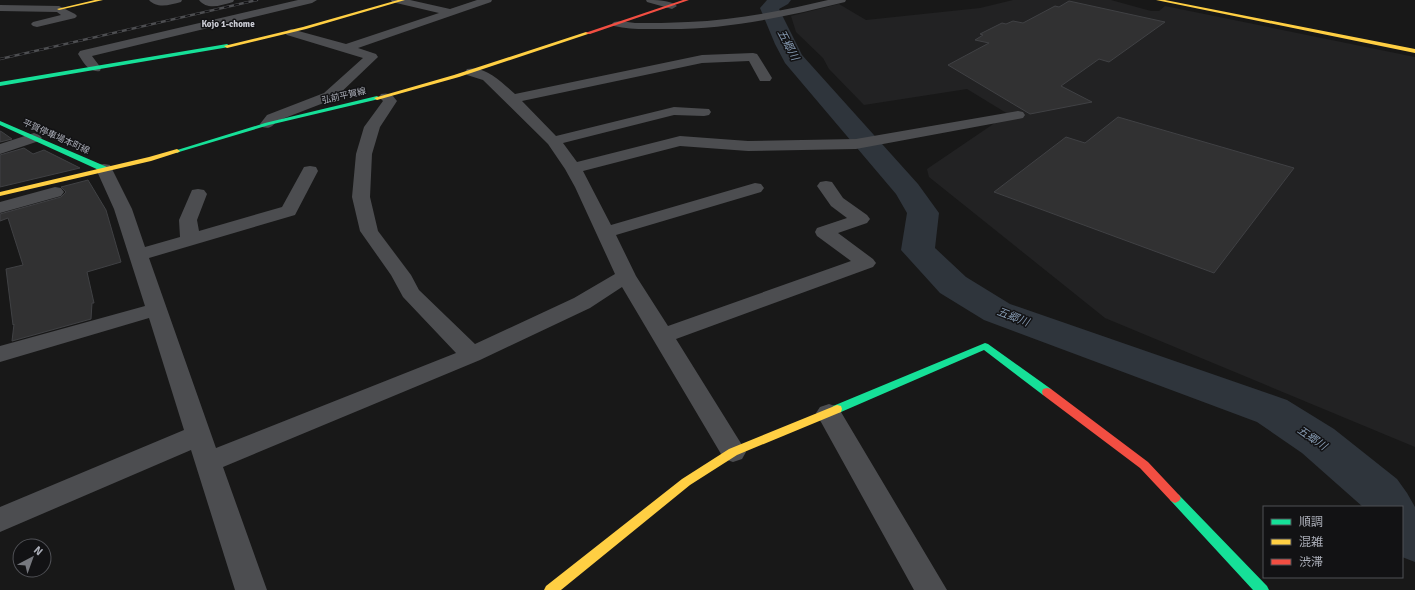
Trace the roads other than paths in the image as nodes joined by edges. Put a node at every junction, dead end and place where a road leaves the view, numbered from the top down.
1 (12, 0) edge
2 (101, 0) edge
3 (204, 0) edge
4 (229, 0) edge
5 (312, 0) edge
6 (400, 0) edge
7 (487, 0) edge
8 (651, 0) edge
9 (687, 0) edge
10 (841, 0) edge
11 (1158, 0) edge
12 (0, 2) edge
13 (158, 2) edge
14 (175, 5) edge
15 (672, 6) junction
16 (0, 8) edge
17 (59, 9) junction
18 (451, 12) junction
19 (37, 24) dead end
20 (618, 24) junction
21 (291, 33) junction
22 (346, 48) junction
23 (1415, 52) edge
24 (95, 68) junction
25 (472, 72) junction
26 (765, 78) dead end
27 (0, 84) edge
28 (386, 97) junction
29 (512, 100) junction
30 (704, 112) dead end
31 (1018, 115) dead end
32 (0, 123) edge
33 (267, 124) junction
34 (34, 138) junction
35 (553, 141) junction
36 (0, 149) edge
37 (573, 168) junction
38 (104, 169) junction
39 (310, 171) dead end
40 (826, 186) dead end
41 (755, 188) dead end
42 (55, 192) dead end
43 (0, 194) edge
44 (198, 194) dead end
45 (0, 208) edge
46 (606, 232) junction
47 (190, 240) junction
48 (138, 255) junction
49 (626, 276) junction
50 (157, 309) junction
51 (663, 336) junction
52 (0, 354) edge
53 (472, 355) junction
54 (829, 413) junction
55 (199, 435) junction
56 (733, 452) junction
57 (208, 462) junction
58 (0, 520) edge
59 (251, 590) edge
60 (551, 590) edge
61 (931, 590) edge
62 (1262, 590) edge

1 - 12 street
2 - 17 street
3 - 4 street
5 - 24 street
6 - 18 street
6 - 21 street
7 - 18 street
8 - 15 street
9 - 15 street, 弘前平賀線
10 - 20 street
11 - 23 street
13 - 14 street
15 - 20 street, 弘前平賀線
16 - 17 street
17 - 19 street
18 - 22 street
20 - 25 street, 弘前平賀線
21 - 22 street
21 - 24 street
22 - 33 street
24 - 27 street
25 - 28 street, 弘前平賀線
25 - 29 street
26 - 29 street
28 - 33 street, 弘前平賀線
28 - 53 street
29 - 35 street
30 - 35 street
31 - 37 street
32 - 34 street, 平賀停車場本町線
33 - 38 street, 弘前平賀線
34 - 36 street
34 - 38 street, 平賀停車場本町線
35 - 37 street
37 - 46 street
38 - 43 street, 弘前平賀線
38 - 48 street
39 - 47 street
40 - 51 street
41 - 46 street
42 - 45 street
44 - 47 street
46 - 49 street
47 - 48 street
48 - 50 street
49 - 51 street
49 - 53 street
50 - 52 street
50 - 55 street
51 - 56 street
53 - 57 street
54 - 56 street
54 - 61 street
54 - 62 street
55 - 57 street
55 - 58 street
56 - 60 street
57 - 59 street

